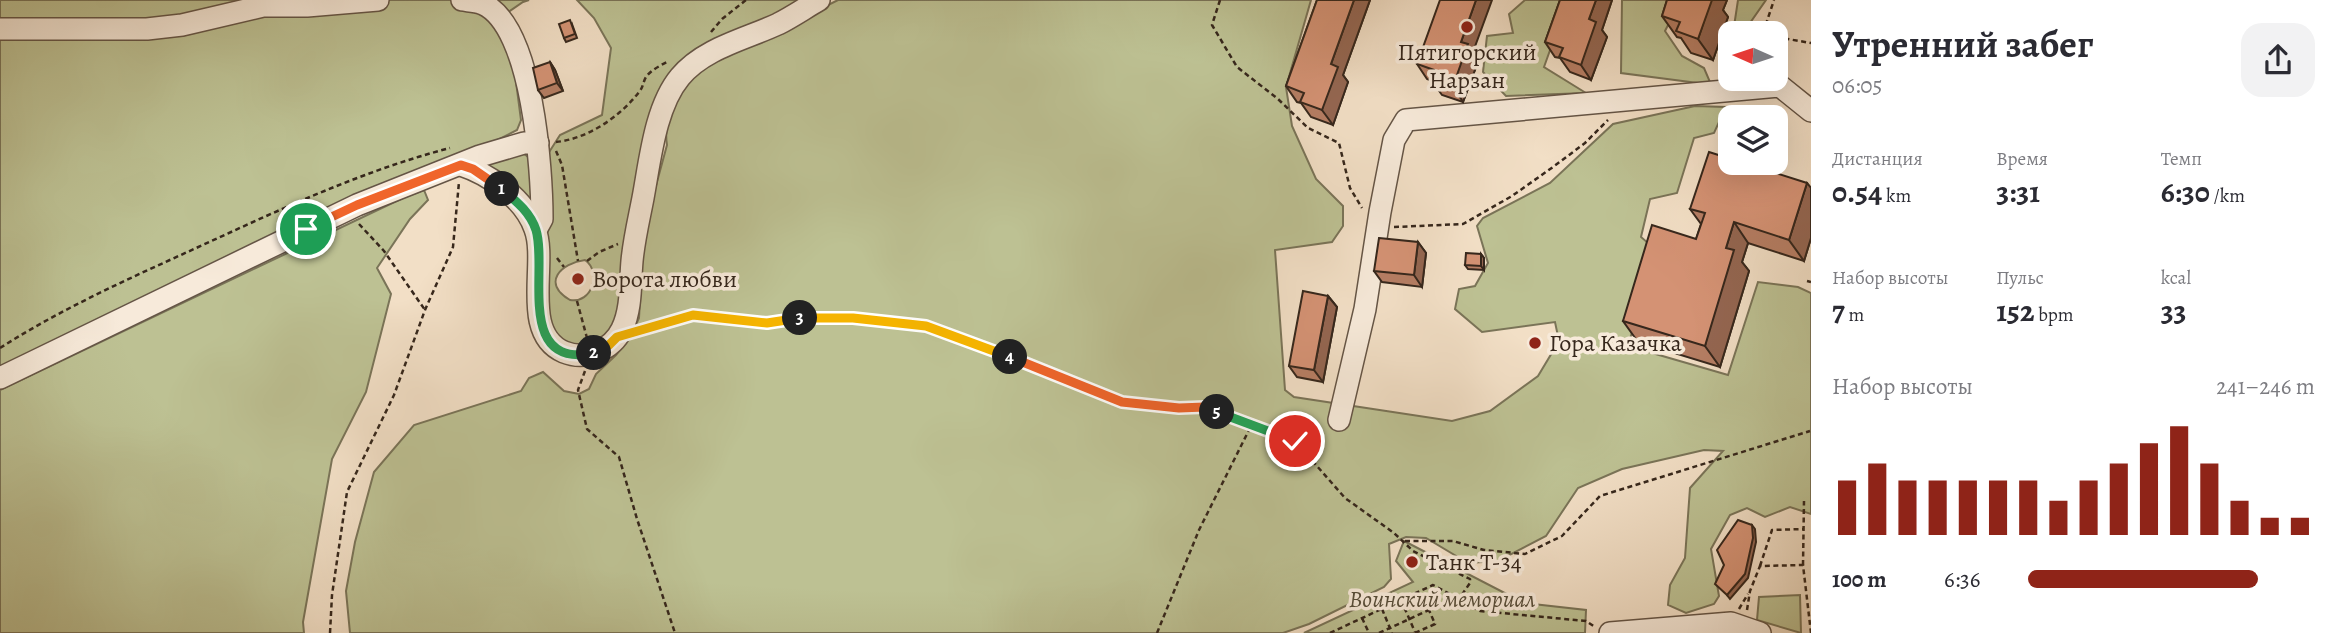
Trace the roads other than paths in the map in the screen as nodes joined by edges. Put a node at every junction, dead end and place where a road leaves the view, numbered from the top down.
1 (378, 0) edge
2 (462, 0) edge
3 (819, 0) edge
4 (0, 29) edge
5 (1811, 111) edge
6 (546, 142) junction
7 (461, 165) junction
8 (536, 230) junction
9 (0, 378) edge
10 (1339, 420) dead end
11 (1610, 633) edge
12 (1760, 633) edge

1 - 4 street
2 - 6 street
3 - 8 street
5 - 10 street
6 - 7 street
6 - 8 street
7 - 8 street
7 - 9 street
11 - 12 street

